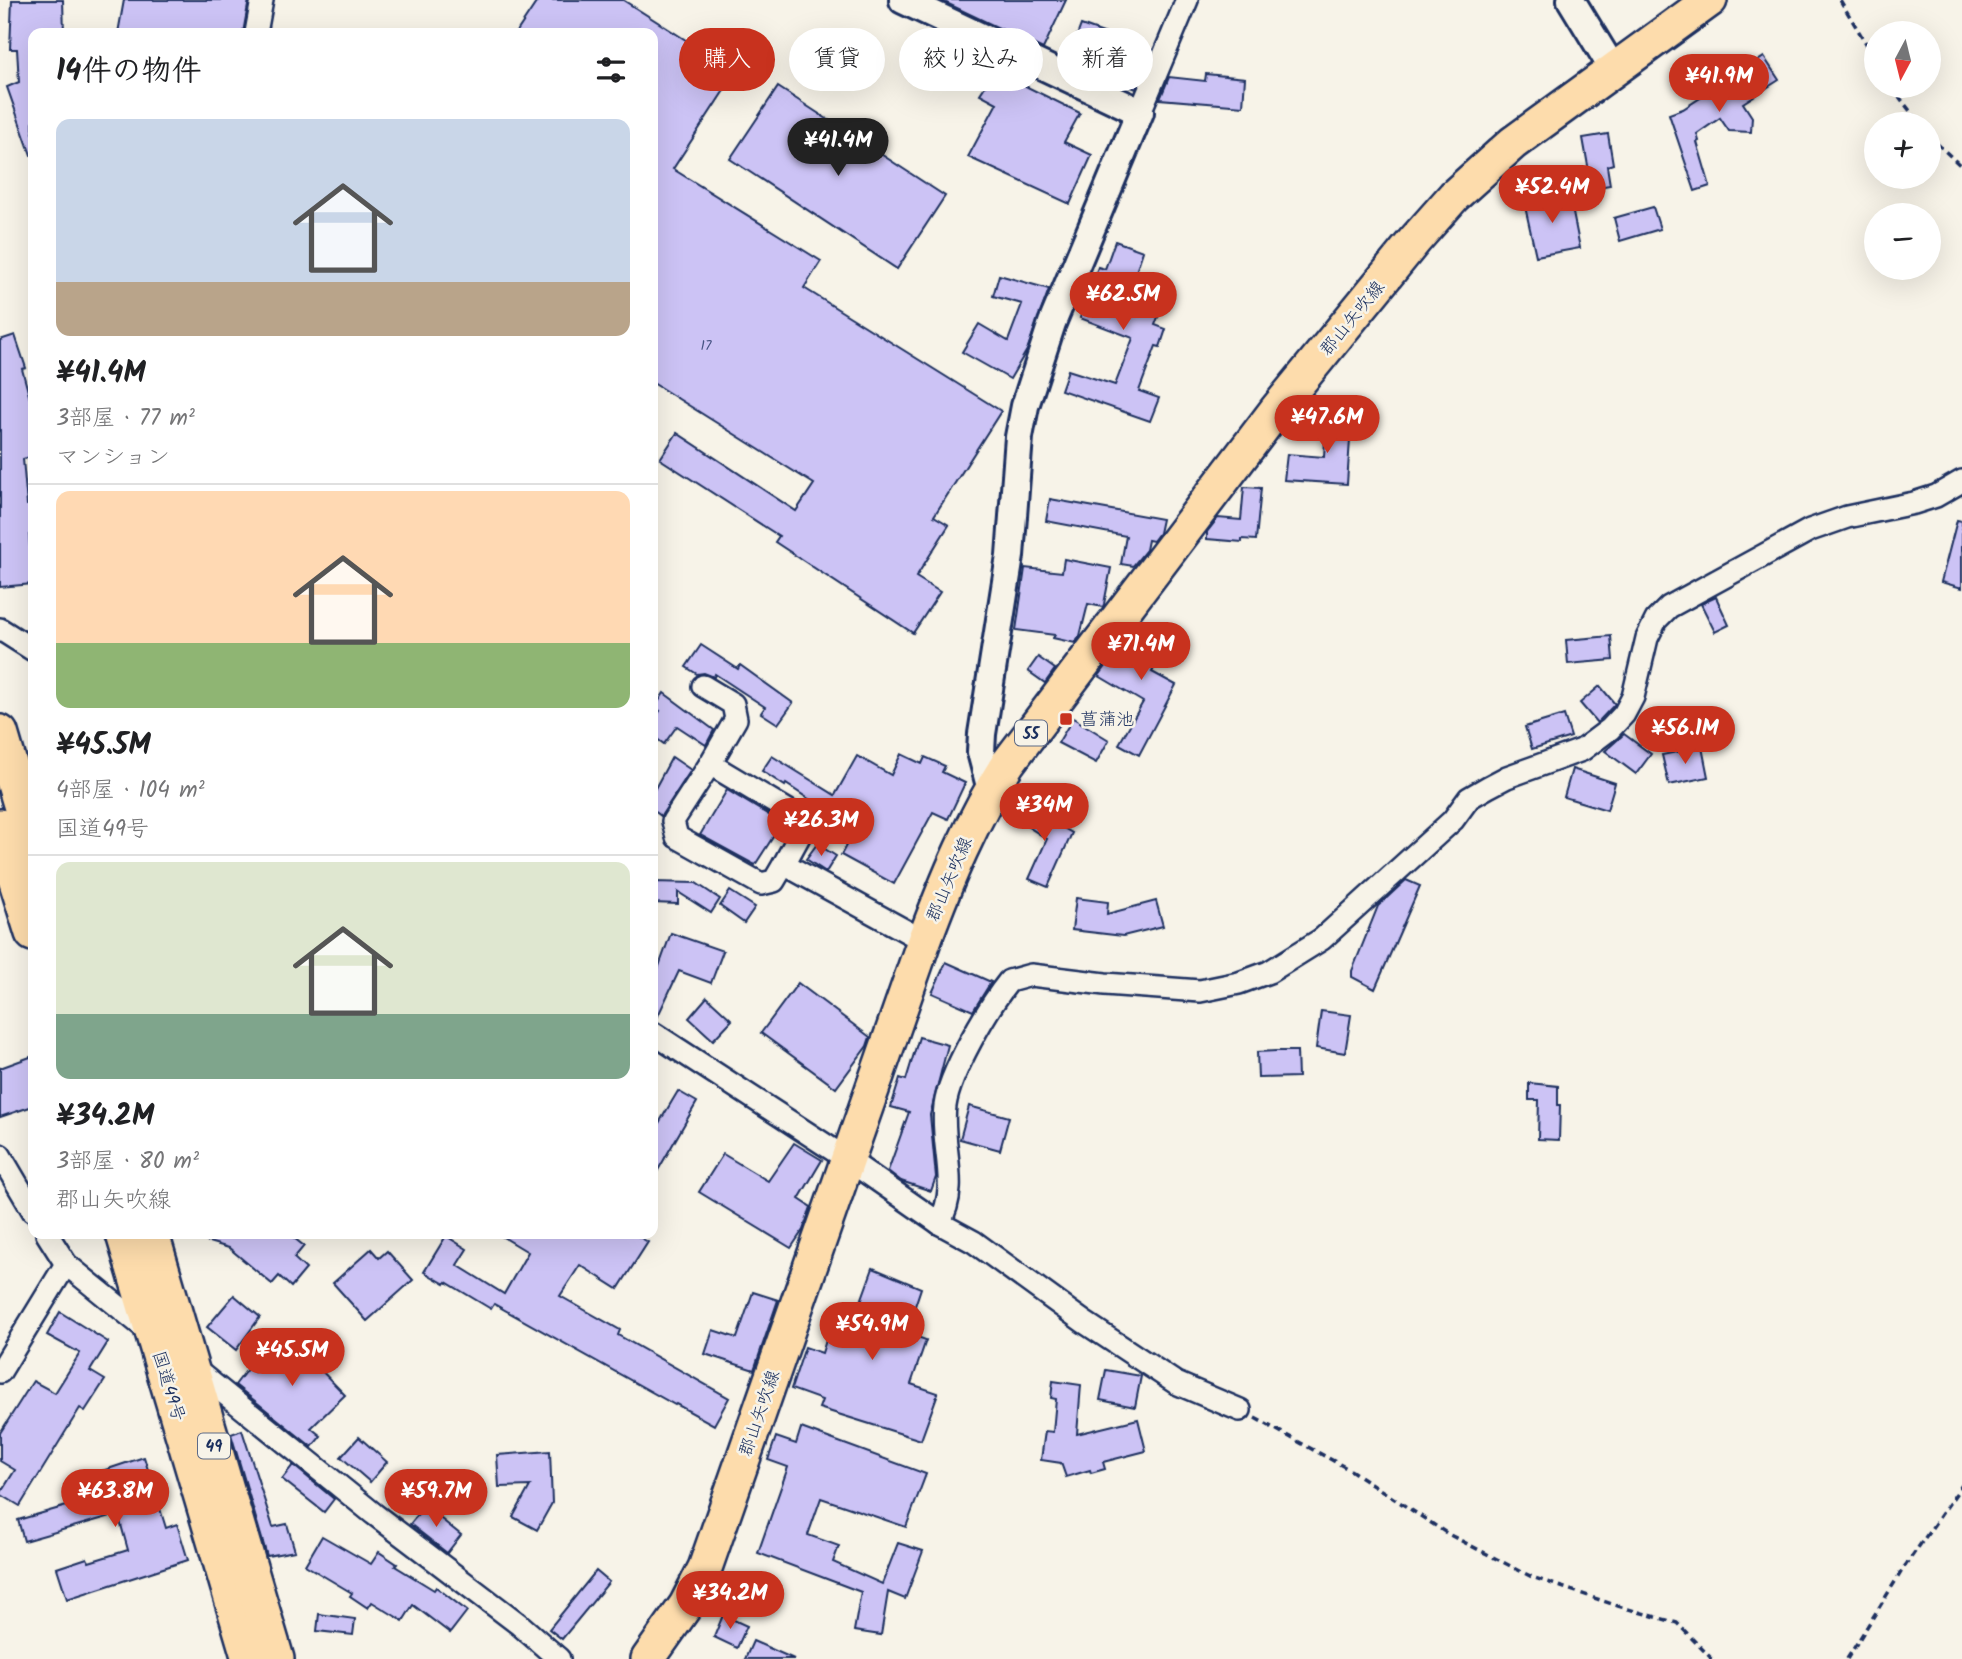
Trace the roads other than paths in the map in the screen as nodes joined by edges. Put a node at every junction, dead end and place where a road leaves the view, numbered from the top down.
1 (262, 0) edge
2 (903, 0) edge
3 (1187, 0) edge
4 (1571, 0) edge
5 (1710, 0) edge
6 (257, 28) edge
7 (1613, 69) junction
8 (1140, 112) junction
9 (1962, 481) edge
10 (0, 629) edge
11 (28, 647) edge
12 (703, 686) dead end
13 (0, 733) edge
14 (710, 765) junction
15 (991, 790) junction
16 (0, 827) edge
17 (28, 828) edge
18 (784, 864) junction
19 (28, 917) edge
20 (924, 941) junction
21 (658, 1036) edge
22 (0, 1154) edge
23 (848, 1159) junction
24 (28, 1202) edge
25 (939, 1223) junction
26 (50, 1239) edge
27 (125, 1239) edge
28 (152, 1239) edge
29 (66, 1264) junction
30 (154, 1335) junction
31 (190, 1365) junction
32 (0, 1371) edge
33 (1240, 1410) road end
34 (659, 1655) edge
35 (250, 1659) edge
36 (276, 1659) edge
37 (559, 1659) edge

1 - 6 street
2 - 8 street
3 - 8 street
4 - 7 street
5 - 7 main road, 郡山矢吹線 / 55
7 - 15 main road, 郡山矢吹線 / 55
8 - 15 street
9 - 25 street
10 - 11 street
12 - 14 street
13 - 17 highway
14 - 18 street
14 - 18 street
15 - 20 main road, 郡山矢吹線 / 55
16 - 19 highway
18 - 20 street
20 - 23 main road, 郡山矢吹線 / 55
21 - 23 street
22 - 24 street
23 - 25 street
23 - 34 main road, 郡山矢吹線 / 55
25 - 33 street
26 - 29 street
27 - 30 highway, 国道49号 / 49
28 - 31 highway, 国道49号 / 49
29 - 30 street
29 - 32 street
30 - 31 street
30 - 35 highway, 国道49号 / 49
31 - 36 highway, 国道49号 / 49
31 - 37 street

